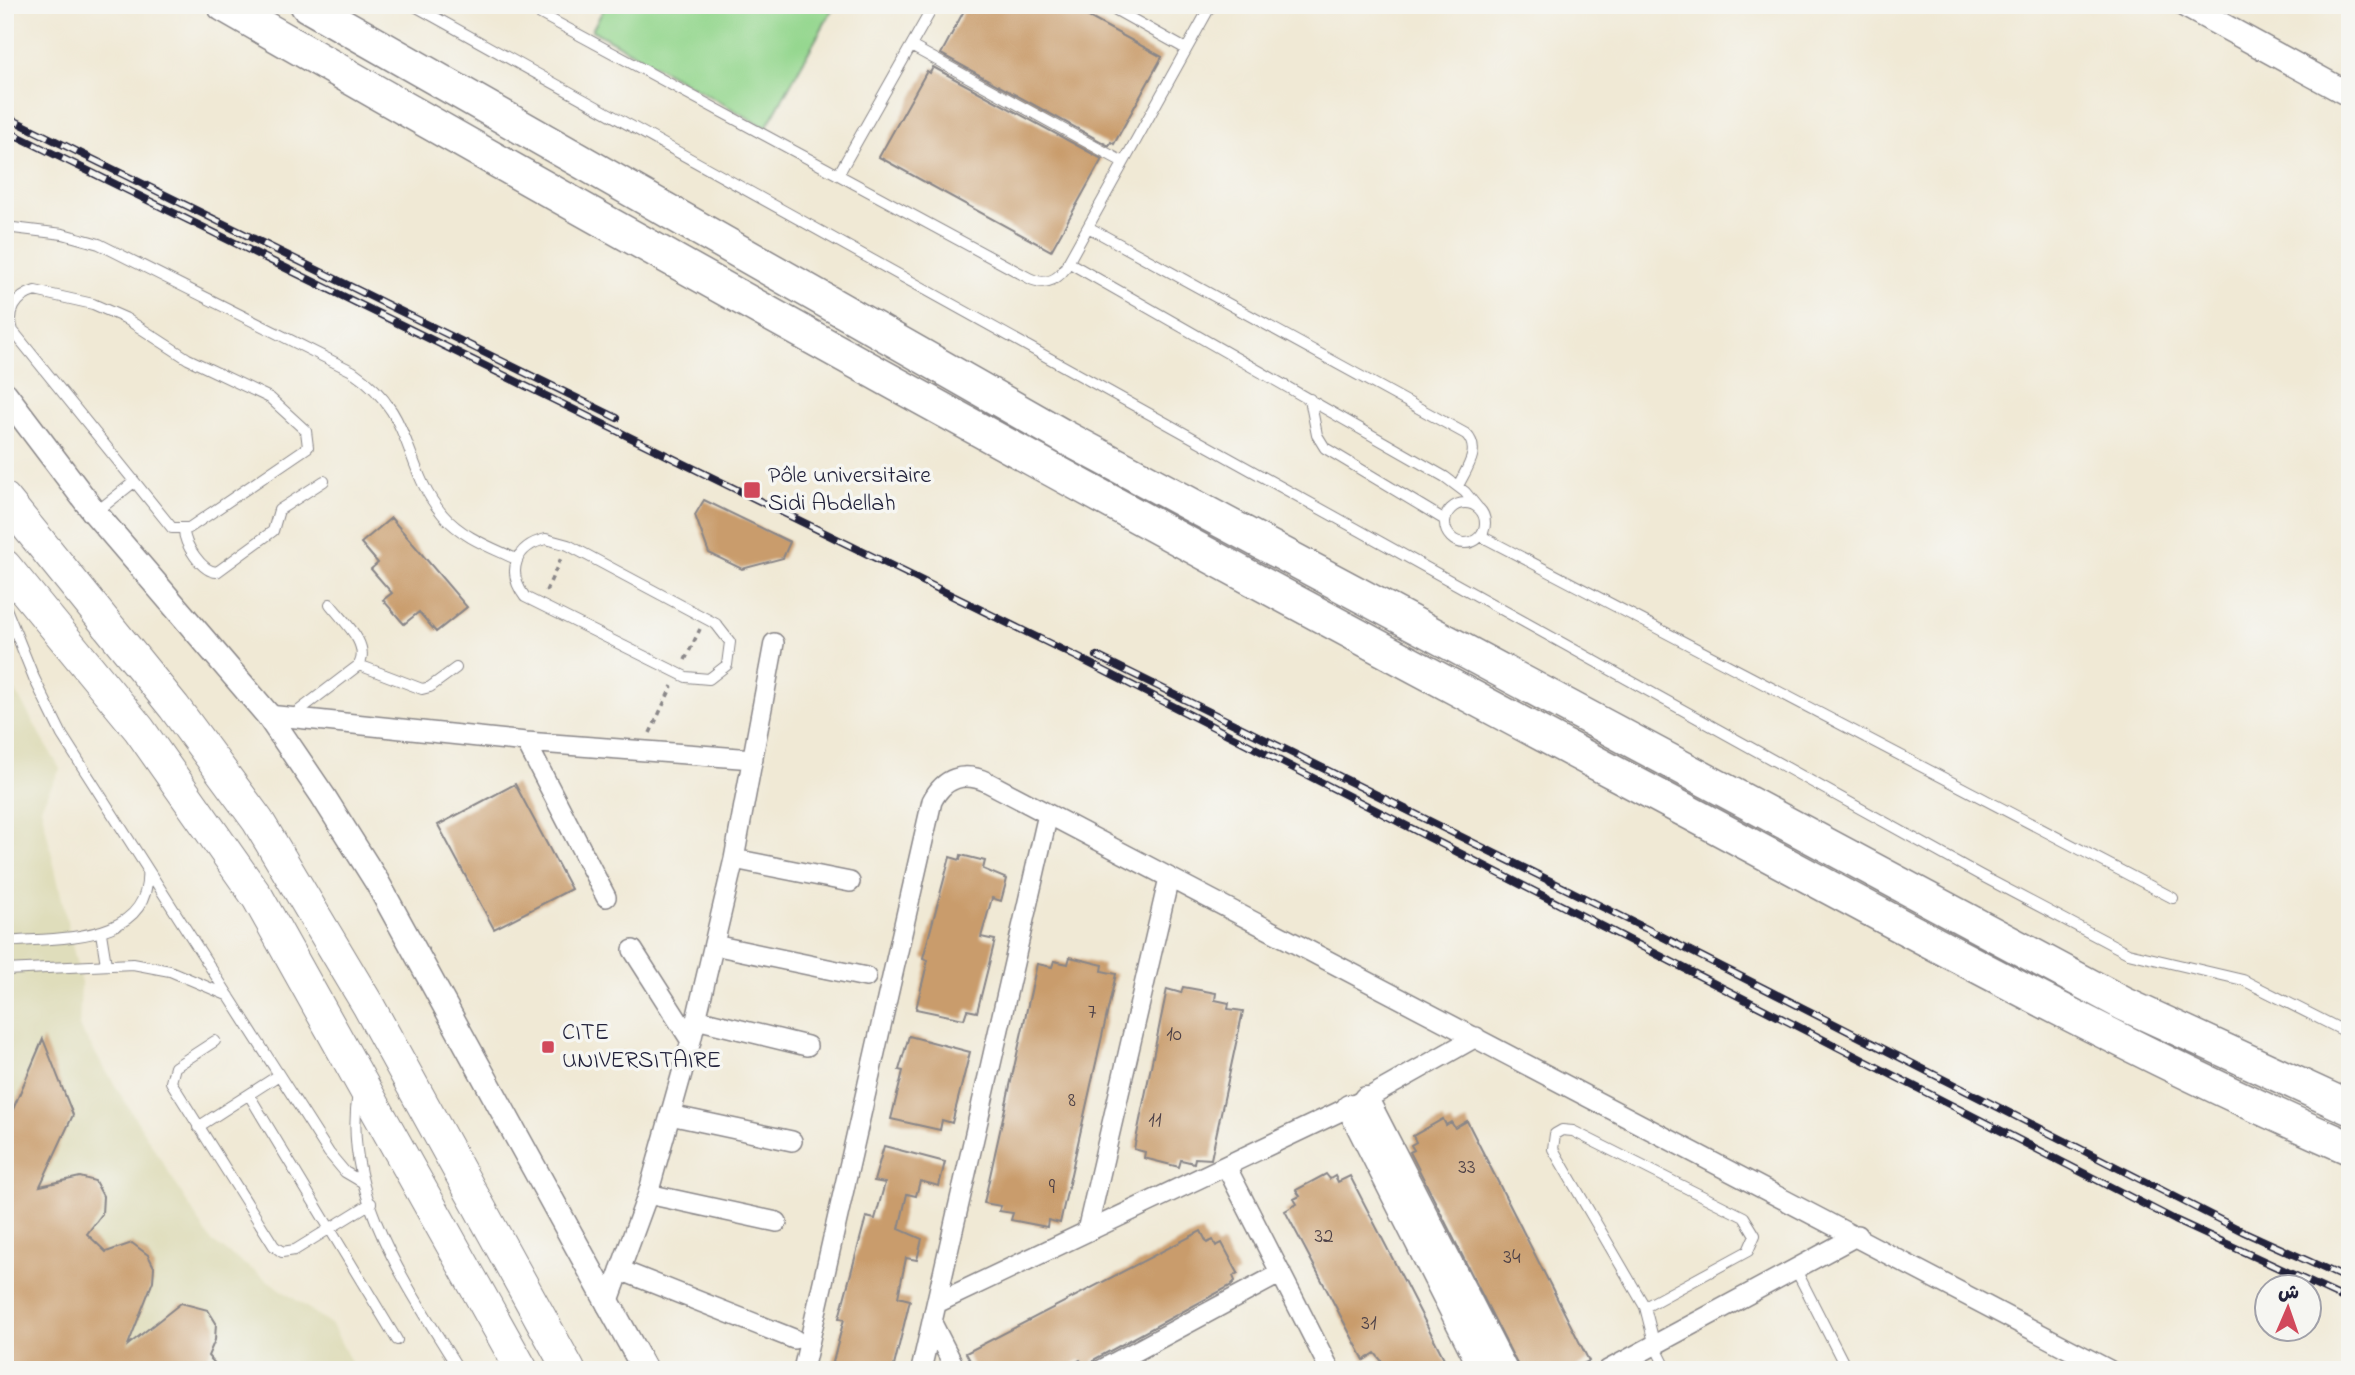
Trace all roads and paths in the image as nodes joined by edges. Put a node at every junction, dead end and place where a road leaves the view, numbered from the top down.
1 (224, 5) edge
2 (307, 5) edge
3 (413, 5) edge
4 (524, 5) edge
5 (934, 5) edge
6 (1107, 5) edge
7 (1211, 5) edge
8 (2185, 5) edge
9 (911, 46) junction
10 (1186, 49) junction
11 (2350, 95) edge
12 (1124, 162) junction
13 (838, 175) junction
14 (5, 227) edge
15 (1088, 227) junction
16 (1068, 262) junction
17 (5, 394) edge
18 (1310, 399) junction
19 (324, 481) dead end
20 (134, 482) junction
21 (1458, 486) junction
22 (5, 499) edge
23 (1478, 508) junction
24 (95, 513) junction
25 (1445, 520) junction
26 (184, 530) junction
27 (1481, 536) junction
28 (568, 545) junction
29 (516, 559) junction
30 (5, 566) edge
31 (330, 604) dead end
32 (539, 604) junction
33 (5, 606) edge
34 (774, 643) dead end
35 (359, 665) junction
36 (456, 668) dead end
37 (278, 717) junction
38 (526, 742) junction
39 (753, 759) junction
40 (1048, 814) junction
41 (734, 859) junction
42 (147, 864) junction
43 (1169, 878) junction
44 (850, 882) dead end
45 (606, 897) dead end
46 (2172, 898) dead end
47 (101, 933) junction
48 (5, 942) edge
49 (714, 945) junction
50 (633, 950) dead end
51 (106, 964) junction
52 (5, 970) edge
53 (866, 977) dead end
54 (229, 996) junction
55 (696, 1019) junction
56 (2350, 1034) edge
57 (1476, 1037) junction
58 (215, 1041) dead end
59 (691, 1041) junction
60 (807, 1046) dead end
61 (279, 1075) junction
62 (361, 1079) junction
63 (249, 1095) junction
64 (1358, 1103) junction
65 (2350, 1108) edge
66 (670, 1115) junction
67 (198, 1128) junction
68 (792, 1142) dead end
69 (2350, 1148) edge
70 (1226, 1166) junction
71 (362, 1182) junction
72 (648, 1194) junction
73 (371, 1203) junction
74 (777, 1222) dead end
75 (329, 1230) junction
76 (1087, 1231) junction
77 (1858, 1236) junction
78 (1797, 1269) junction
79 (620, 1270) junction
80 (1281, 1273) junction
81 (937, 1303) junction
82 (607, 1306) junction
83 (1645, 1307) junction
84 (932, 1323) junction
85 (794, 1339) dead end
86 (397, 1340) dead end
87 (1655, 1346) junction
88 (459, 1370) edge
89 (522, 1370) edge
90 (569, 1370) edge
91 (645, 1370) edge
92 (803, 1370) edge
93 (921, 1370) edge
94 (956, 1370) edge
95 (1101, 1370) edge
96 (1330, 1370) edge
97 (1482, 1370) edge
98 (1505, 1370) edge
99 (1608, 1370) edge
100 (1667, 1370) edge
101 (1847, 1370) edge
102 (2109, 1370) edge

1 - 69 highway
2 - 65 highway
3 - 56 lane
4 - 13 lane
5 - 9 lane
6 - 10 lane
7 - 10 lane
8 - 11 street
9 - 12 lane
9 - 13 lane
10 - 12 lane
12 - 15 lane
13 - 16 lane
14 - 29 lane
15 - 16 lane
15 - 21 lane
16 - 18 lane
17 - 24 street
18 - 21 lane
18 - 25 lane
19 - 26 lane
20 - 24 lane
20 - 26 lane
20 - 26 lane
21 - 23 lane
22 - 90 main road
23 - 25 lane
23 - 27 lane
24 - 37 street
25 - 27 lane
27 - 46 lane
28 - 29 lane
28 - 32 path
28 - 32 lane
29 - 32 lane
30 - 62 main road
31 - 35 lane
33 - 42 lane
34 - 39 street
35 - 36 lane
35 - 37 lane
37 - 38 street
37 - 82 street
38 - 39 street
38 - 45 street
39 - 41 street
40 - 43 street
40 - 81 street
40 - 92 street
41 - 44 street
41 - 49 street
42 - 47 lane
42 - 54 lane
43 - 57 street
43 - 76 street
47 - 48 lane
47 - 51 lane
49 - 53 street
49 - 55 street
50 - 59 street
51 - 52 lane
51 - 54 lane
54 - 61 lane
55 - 59 street
55 - 60 street
57 - 64 street
57 - 77 street
58 - 67 lane
59 - 66 street
61 - 63 lane
61 - 71 lane
62 - 71 lane
62 - 89 main road
63 - 67 lane
63 - 75 lane
64 - 70 street
64 - 97 street
64 - 98 street
66 - 68 street
66 - 72 street
67 - 75 lane
70 - 76 street
70 - 80 street
71 - 73 lane
72 - 74 street
72 - 79 street
73 - 75 lane
73 - 88 lane
75 - 86 lane
76 - 81 street
77 - 78 street
77 - 102 street
78 - 87 street
78 - 101 lane
79 - 82 street
79 - 85 street
80 - 95 street
80 - 96 street
81 - 84 street
82 - 91 street
83 - 83 lane
83 - 87 lane
84 - 93 street
84 - 94 street
87 - 99 street
87 - 100 lane

